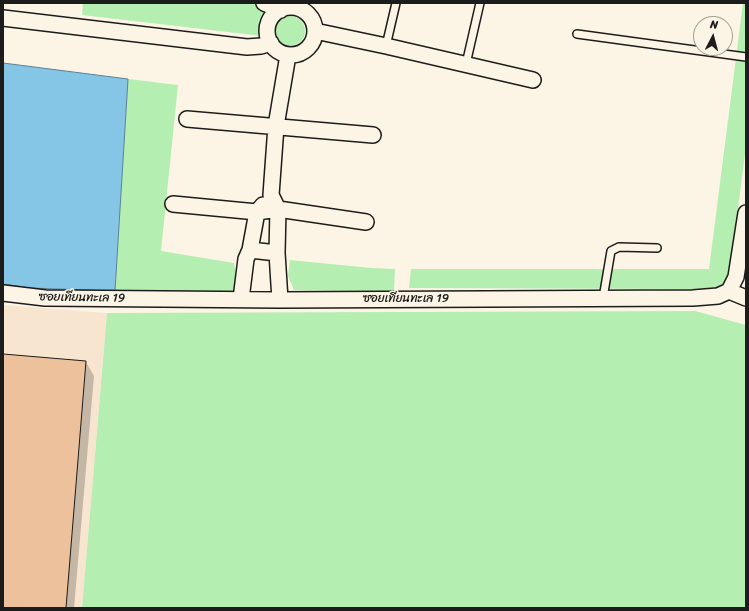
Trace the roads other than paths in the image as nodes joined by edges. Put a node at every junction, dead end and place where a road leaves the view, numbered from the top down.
1 (264, 3) edge
2 (396, 3) edge
3 (480, 3) edge
4 (288, 7) edge
5 (3, 18) edge
6 (315, 31) junction
7 (577, 34) dead end
8 (270, 43) junction
9 (386, 46) junction
10 (288, 55) junction
11 (746, 57) edge
12 (466, 64) junction
13 (533, 80) dead end
14 (187, 120) dead end
15 (276, 126) junction
16 (373, 135) dead end
17 (271, 195) junction
18 (173, 204) dead end
19 (278, 209) junction
20 (257, 212) junction
21 (746, 213) edge
22 (366, 222) dead end
23 (656, 248) dead end
24 (250, 250) junction
25 (277, 252) junction
26 (729, 292) junction
27 (3, 293) edge
28 (603, 298) junction
29 (746, 298) edge
30 (241, 300) junction
31 (280, 300) junction

1 - 4 street
2 - 9 lane
3 - 12 lane
4 - 6 street
4 - 8 street
5 - 8 street
6 - 9 street
6 - 10 street
7 - 11 lane
8 - 10 street
9 - 12 street
10 - 15 street
12 - 13 street
14 - 15 street
15 - 16 street
15 - 17 street
17 - 19 street
17 - 20 street
18 - 20 street
19 - 20 street
19 - 22 street
19 - 25 street
20 - 24 street
21 - 26 street
23 - 28 lane
24 - 25 street
24 - 30 street
25 - 31 street
26 - 28 street, ซอยเทียนทะเล 19
26 - 29 street
27 - 30 street, ซอยเทียนทะเล 19
28 - 31 street, ซอยเทียนทะเล 19
30 - 31 street, ซอยเทียนทะเล 19

